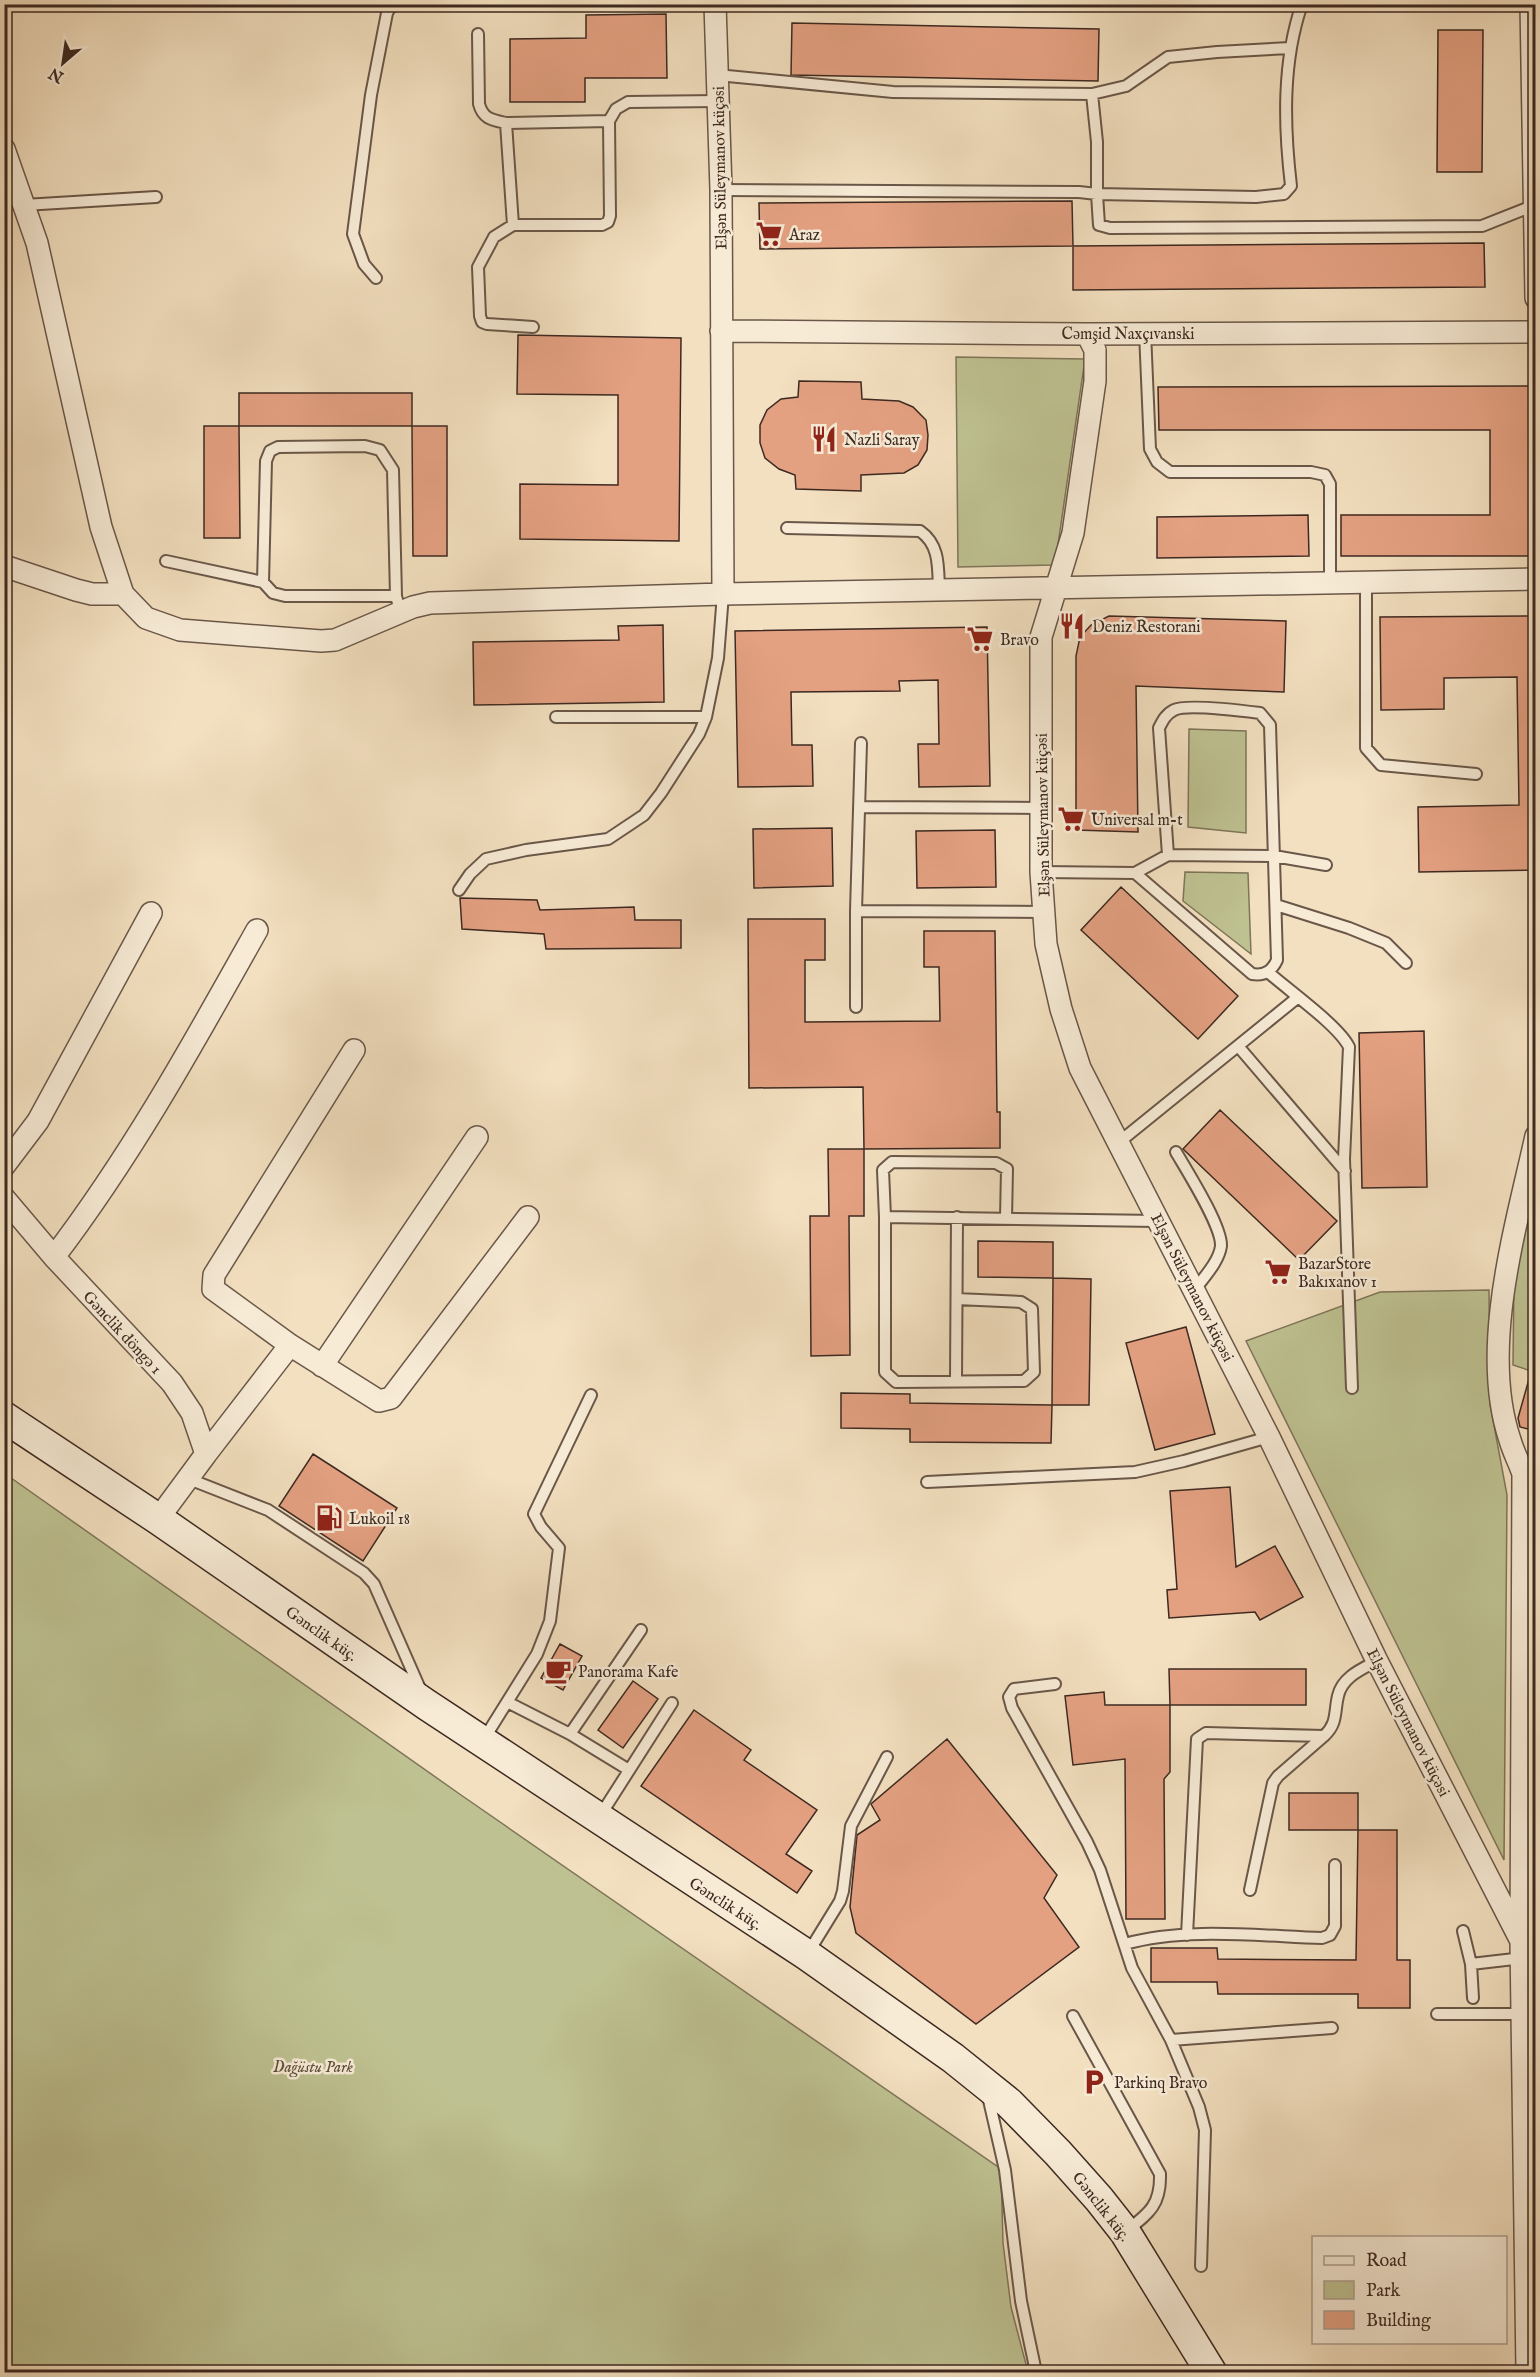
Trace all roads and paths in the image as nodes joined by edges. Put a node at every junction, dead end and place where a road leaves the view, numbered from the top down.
1 (392, 4) edge
2 (715, 4) edge
3 (1302, 4) edge
4 (1492, 4) edge
5 (1531, 5) edge
6 (478, 34) dead end
7 (1290, 48) junction
8 (717, 75) junction
9 (1092, 94) junction
10 (718, 101) junction
11 (609, 121) junction
12 (506, 123) junction
13 (4, 149) edge
14 (721, 190) junction
15 (1097, 194) junction
16 (156, 197) dead end
17 (24, 205) junction
18 (1534, 206) edge
19 (513, 225) junction
20 (376, 278) dead end
21 (1536, 298) edge
22 (533, 327) dead end
23 (721, 331) junction
24 (1536, 332) edge
25 (1145, 333) junction
26 (1087, 334) junction
27 (787, 528) dead end
28 (166, 561) dead end
29 (4, 566) edge
30 (1536, 579) edge
31 (263, 582) junction
32 (1330, 583) junction
33 (1366, 583) junction
34 (939, 590) junction
35 (1054, 590) junction
36 (123, 594) junction
37 (723, 594) junction
38 (398, 605) junction
39 (556, 717) dead end
40 (706, 717) junction
41 (861, 743) dead end
42 (1476, 774) dead end
43 (859, 807) junction
44 (1041, 808) junction
45 (1168, 855) junction
46 (1274, 855) junction
47 (1326, 865) dead end
48 (1041, 872) junction
49 (1135, 873) junction
50 (459, 890) dead end
51 (1276, 905) junction
52 (856, 911) junction
53 (1043, 912) junction
54 (151, 913) dead end
55 (256, 930) dead end
56 (1406, 963) dead end
57 (1268, 972) junction
58 (1297, 998) junction
59 (856, 1007) dead end
60 (1238, 1046) junction
61 (354, 1050) dead end
62 (1536, 1136) edge
63 (477, 1137) dead end
64 (1118, 1143) junction
65 (1176, 1152) dead end
66 (4, 1166) edge
67 (1345, 1171) junction
68 (4, 1197) edge
69 (528, 1217) dead end
70 (885, 1217) junction
71 (957, 1217) junction
72 (1006, 1218) junction
73 (1158, 1221) junction
74 (54, 1257) junction
75 (1194, 1290) junction
76 (957, 1299) junction
77 (290, 1345) junction
78 (322, 1366) junction
79 (956, 1381) junction
80 (1352, 1388) dead end
81 (591, 1395) dead end
82 (4, 1417) edge
83 (1269, 1437) junction
84 (206, 1454) junction
85 (1529, 1474) edge
86 (189, 1479) junction
87 (927, 1482) dead end
88 (158, 1520) junction
89 (1529, 1546) edge
90 (642, 1630) dead end
91 (1377, 1661) junction
92 (1055, 1684) dead end
93 (507, 1702) junction
94 (672, 1703) dead end
95 (428, 1705) junction
96 (570, 1734) junction
97 (1324, 1736) junction
98 (483, 1741) junction
99 (887, 1757) dead end
100 (629, 1770) junction
101 (598, 1819) junction
102 (1335, 1865) dead end
103 (1250, 1890) dead end
104 (1463, 1931) dead end
105 (1186, 1935) junction
106 (1125, 1944) junction
107 (1522, 1949) junction
108 (807, 1955) junction
109 (1471, 1964) junction
110 (1473, 1998) dead end
111 (1437, 2014) dead end
112 (1073, 2016) dead end
113 (1528, 2021) edge
114 (1332, 2028) dead end
115 (1171, 2040) junction
116 (985, 2084) junction
117 (1125, 2232) junction
118 (1201, 2266) dead end
119 (1036, 2373) edge
120 (1211, 2373) edge
121 (1527, 2373) edge

1 - 20 lane
2 - 8 street, Elşən Süleymanov küçəsi
3 - 7 lane
4 - 5 lane
5 - 18 street
6 - 12 lane
7 - 9 lane
7 - 15 lane
8 - 9 lane
8 - 10 street, Elşən Süleymanov küçəsi
9 - 15 lane
10 - 11 lane
10 - 14 street, Elşən Süleymanov küçəsi
11 - 12 lane
11 - 19 lane
12 - 19 lane
13 - 17 street
14 - 15 lane
14 - 23 street, Elşən Süleymanov küçəsi
15 - 18 lane
16 - 17 lane
17 - 36 street
18 - 21 street
19 - 22 lane
23 - 26 street, Cəmşid Naxçıvanski
23 - 37 street, Elşən Süleymanov küçəsi
24 - 25 street, Cəmşid Naxçıvanski
25 - 26 street, Cəmşid Naxçıvanski
25 - 32 lane
26 - 35 street, Elşən Süleymanov küçəsi
27 - 34 lane
28 - 31 lane
29 - 36 street
30 - 33 street
31 - 38 lane
31 - 38 lane
32 - 33 street
32 - 35 street
33 - 42 lane
34 - 35 street
34 - 37 street
35 - 44 street, Elşən Süleymanov küçəsi
36 - 38 street
37 - 38 street
37 - 40 lane
39 - 40 lane
40 - 50 lane
41 - 43 lane
43 - 44 lane
43 - 52 lane
44 - 48 street, Elşən Süleymanov küçəsi
45 - 46 lane
45 - 46 lane
45 - 49 lane
46 - 47 lane
46 - 51 lane
48 - 49 lane
48 - 53 street, Elşən Süleymanov küçəsi
49 - 57 lane
51 - 56 lane
51 - 57 lane
52 - 53 lane
52 - 59 lane
53 - 64 street, Elşən Süleymanov küçəsi
54 - 66 street
55 - 74 street
57 - 58 lane
58 - 60 lane
58 - 67 lane
60 - 64 lane
60 - 67 lane
61 - 77 street
62 - 85 street, Elşən Süleymanov küçəsi
63 - 78 street
64 - 73 street, Elşən Süleymanov küçəsi
65 - 75 lane
67 - 80 lane
68 - 74 street, Gənclik döngə 1
69 - 78 street
70 - 71 lane
70 - 72 lane
70 - 79 lane
71 - 72 lane
71 - 76 lane
72 - 73 lane
73 - 75 street, Elşən Süleymanov küçəsi
74 - 84 street, Gənclik döngə 1
75 - 83 street, Elşən Süleymanov küçəsi
76 - 79 lane
76 - 79 lane
77 - 78 street
77 - 84 street
81 - 93 lane
82 - 88 main road, Gənclik küç.
83 - 87 lane
83 - 91 street, Elşən Süleymanov küçəsi
84 - 86 street
85 - 89 street, Elşən Süleymanov küçəsi
86 - 88 street
86 - 95 lane
88 - 95 main road, Gənclik küç.
89 - 107 street, Elşən Süleymanov küçəsi
90 - 96 lane
91 - 97 lane
91 - 107 street, Elşən Süleymanov küçəsi
92 - 106 lane
93 - 96 lane
93 - 98 lane
94 - 100 lane
95 - 98 main road, Gənclik küç.
96 - 100 lane
97 - 103 lane
97 - 105 lane
98 - 101 main road, Gənclik küç.
99 - 108 lane
100 - 101 lane
101 - 108 main road, Gənclik küç.
102 - 105 lane
104 - 109 lane
105 - 106 lane
106 - 115 lane
107 - 109 lane
107 - 113 street, Elşən Süleymanov küçəsi
108 - 116 main road, Gənclik küç.
109 - 110 lane
111 - 113 lane
112 - 117 lane
113 - 121 street, Elşən Süleymanov küçəsi
114 - 115 lane
115 - 118 lane
116 - 117 main road, Gənclik küç.
116 - 119 lane
117 - 120 main road, Gənclik küç.

